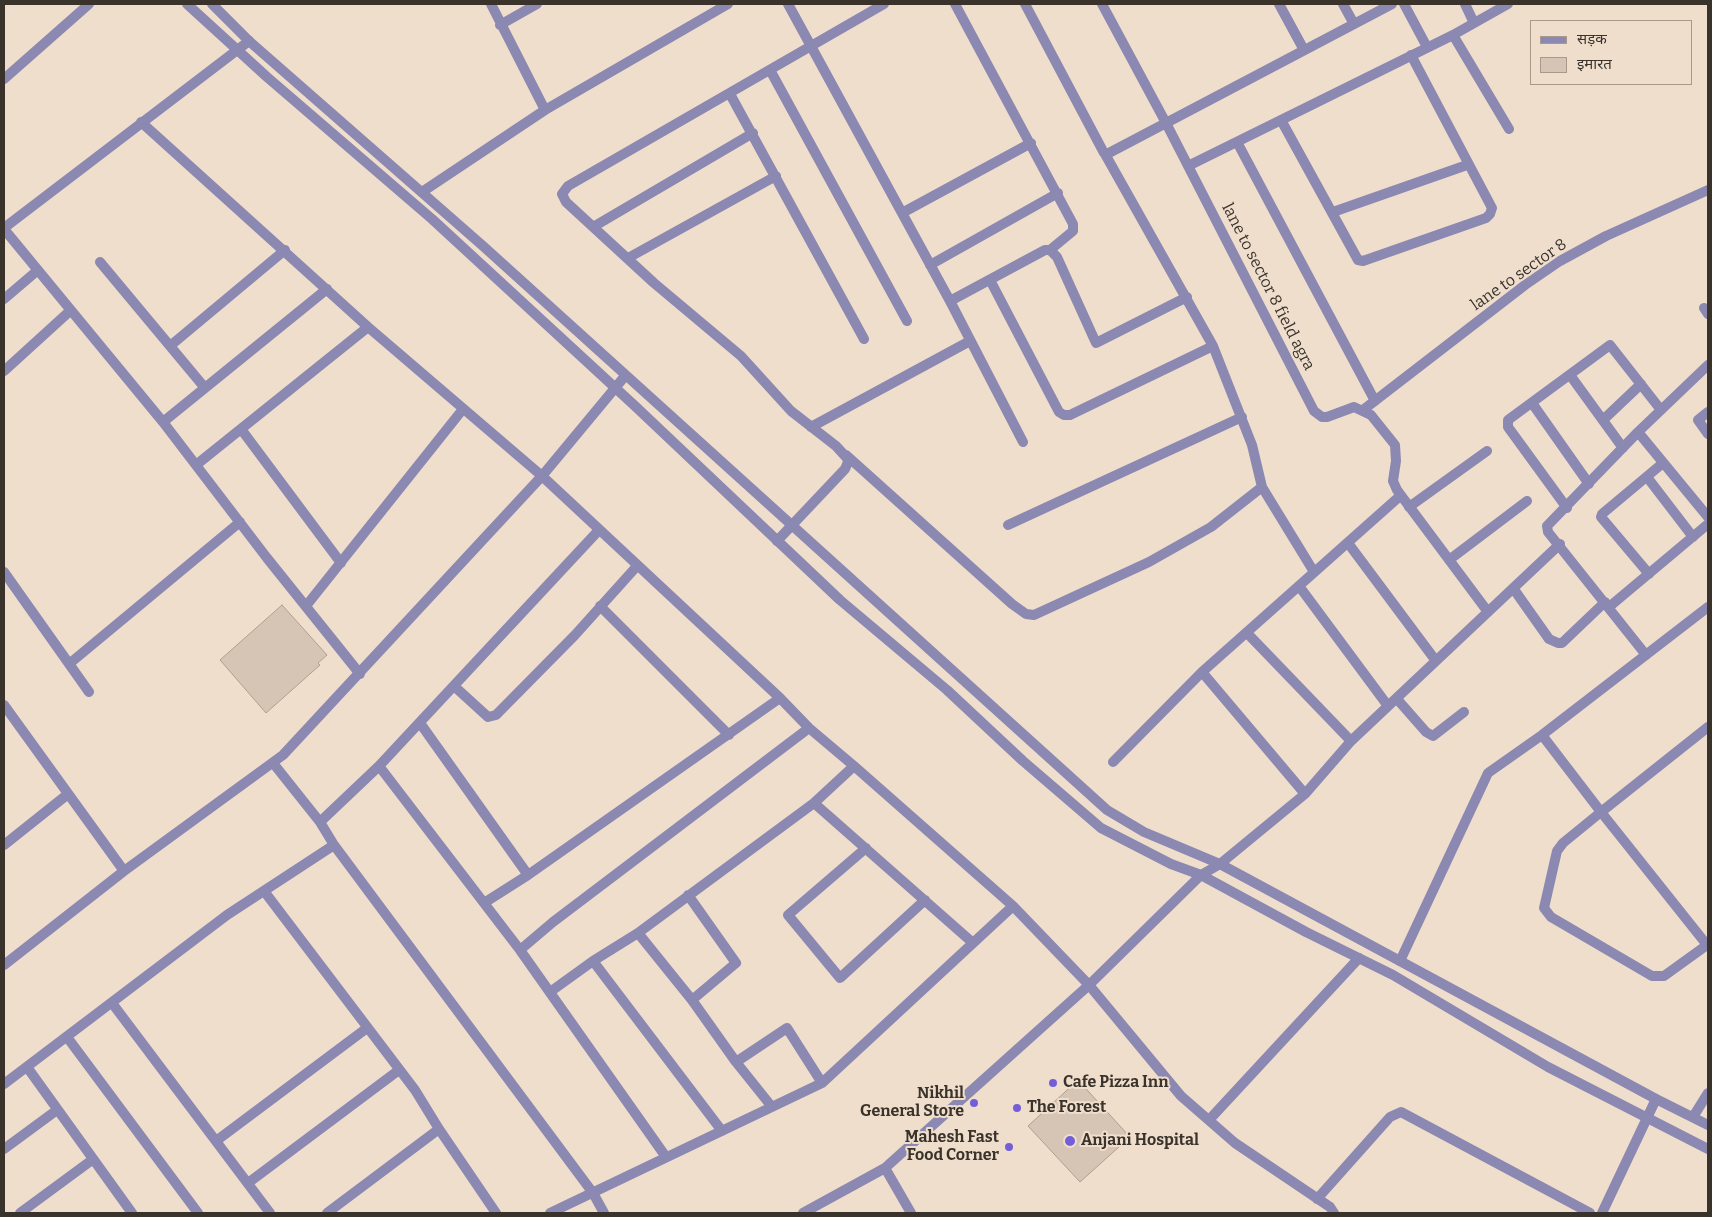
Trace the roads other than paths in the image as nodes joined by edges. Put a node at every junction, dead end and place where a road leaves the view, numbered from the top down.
1 (89, 4) edge
2 (187, 4) edge
3 (212, 4) edge
4 (491, 4) edge
5 (537, 4) edge
6 (728, 4) edge
7 (788, 4) edge
8 (884, 4) edge
9 (955, 4) edge
10 (1025, 4) edge
11 (1102, 4) edge
12 (1279, 4) edge
13 (1343, 4) edge
14 (1392, 4) edge
15 (1404, 4) edge
16 (1465, 4) edge
17 (1508, 4) edge
18 (1474, 22) junction
19 (1354, 24) junction
20 (500, 25) junction
21 (1453, 35) junction
22 (249, 41) junction
23 (810, 45) junction
24 (1427, 47) junction
25 (1304, 50) junction
26 (237, 51) junction
27 (1411, 55) junction
28 (770, 70) junction
29 (4, 79) edge
30 (730, 94) junction
31 (545, 110) junction
32 (1281, 120) junction
33 (141, 122) junction
34 (1166, 123) junction
35 (1509, 129) dead end
36 (753, 133) junction
37 (1236, 142) junction
38 (1030, 143) junction
39 (1105, 154) junction
40 (1467, 165) junction
41 (1188, 166) junction
42 (776, 176) junction
43 (1708, 190) edge
44 (422, 192) junction
45 (1058, 193) junction
46 (1333, 212) junction
47 (902, 213) junction
48 (593, 227) junction
49 (4, 228) edge
50 (284, 250) junction
51 (1050, 250) junction
52 (628, 258) junction
53 (100, 262) dead end
54 (930, 265) junction
55 (38, 270) junction
56 (990, 280) junction
57 (327, 289) junction
58 (1187, 297) junction
59 (4, 299) edge
60 (950, 301) junction
61 (71, 310) junction
62 (907, 321) dead end
63 (368, 327) junction
64 (864, 338) dead end
65 (970, 341) junction
66 (170, 346) junction
67 (1213, 346) junction
68 (1708, 365) edge
69 (4, 371) edge
70 (1570, 375) junction
71 (625, 376) junction
72 (1641, 384) junction
73 (205, 388) junction
74 (616, 388) junction
75 (1374, 401) junction
76 (1532, 403) junction
77 (463, 409) junction
78 (1364, 410) junction
79 (1661, 410) junction
80 (1708, 412) edge
81 (1242, 417) junction
82 (1603, 420) junction
83 (163, 422) junction
84 (811, 427) junction
85 (241, 429) junction
86 (1638, 432) junction
87 (1708, 434) edge
88 (1023, 442) dead end
89 (1624, 448) junction
90 (1487, 451) dead end
91 (846, 456) junction
92 (1663, 463) junction
93 (196, 465) junction
94 (542, 476) junction
95 (1647, 478) junction
96 (1589, 484) junction
97 (1262, 487) junction
98 (1400, 496) junction
99 (1528, 500) dead end
100 (1409, 507) junction
101 (1566, 508) junction
102 (1708, 517) edge
103 (240, 522) junction
104 (1708, 524) edge
105 (1008, 525) dead end
106 (791, 526) junction
107 (599, 530) junction
108 (1694, 537) junction
109 (777, 541) junction
110 (1348, 543) junction
111 (1560, 544) junction
112 (1449, 560) junction
113 (341, 564) junction
114 (637, 566) junction
115 (4, 572) edge
116 (1314, 572) junction
117 (1649, 574) junction
118 (1298, 586) junction
119 (1513, 588) junction
120 (1607, 605) junction
121 (306, 606) junction
122 (600, 606) junction
123 (1708, 607) edge
124 (1488, 612) junction
125 (1247, 633) junction
126 (1646, 656) junction
127 (1436, 661) junction
128 (69, 664) junction
129 (1202, 672) junction
130 (360, 674) junction
131 (454, 686) junction
132 (90, 692) dead end
133 (780, 698) junction
134 (1397, 698) junction
135 (4, 705) edge
136 (1388, 706) junction
137 (1464, 712) dead end
138 (420, 723) junction
139 (1708, 727) edge
140 (809, 728) junction
141 (729, 734) junction
142 (1542, 735) junction
143 (1351, 742) junction
144 (1113, 762) dead end
145 (273, 763) junction
146 (380, 766) junction
147 (854, 766) junction
148 (68, 794) junction
149 (1305, 794) junction
150 (814, 803) junction
151 (1601, 812) junction
152 (320, 822) junction
153 (4, 844) edge
154 (334, 845) junction
155 (866, 848) junction
156 (1220, 864) junction
157 (124, 872) junction
158 (528, 875) junction
159 (1201, 875) junction
160 (264, 891) junction
161 (688, 895) junction
162 (925, 900) junction
163 (484, 902) junction
164 (1013, 906) junction
165 (638, 934) junction
166 (973, 943) junction
167 (1708, 946) edge
168 (520, 950) junction
169 (1359, 958) junction
170 (593, 961) junction
171 (1400, 961) junction
172 (4, 965) edge
173 (1089, 985) junction
174 (550, 992) junction
175 (692, 1000) junction
176 (112, 1003) junction
177 (368, 1028) junction
178 (67, 1037) junction
179 (736, 1062) junction
180 (27, 1067) junction
181 (399, 1070) junction
182 (822, 1083) junction
183 (4, 1084) edge
184 (1656, 1099) junction
185 (1707, 1100) edge
186 (772, 1107) junction
187 (57, 1110) junction
188 (1646, 1117) junction
189 (1693, 1117) junction
190 (1208, 1120) junction
191 (1708, 1125) edge
192 (439, 1129) junction
193 (722, 1130) junction
194 (216, 1141) junction
195 (1708, 1149) edge
196 (4, 1150) edge
197 (666, 1157) junction
198 (92, 1160) junction
199 (885, 1168) junction
200 (248, 1183) junction
201 (593, 1193) junction
202 (1317, 1199) junction
203 (1328, 1211) edge
204 (20, 1213) edge
205 (132, 1213) edge
206 (198, 1213) edge
207 (270, 1213) edge
208 (327, 1213) edge
209 (496, 1213) edge
210 (550, 1213) edge
211 (604, 1213) edge
212 (803, 1213) edge
213 (911, 1213) edge
214 (1590, 1213) edge
215 (1602, 1213) edge

1 - 29 street
2 - 26 street
3 - 22 street
4 - 20 street
5 - 20 street
6 - 31 street
7 - 23 street
8 - 23 street
9 - 38 street
10 - 39 street
11 - 34 street, lane to sector 8 field agra
12 - 25 street
13 - 19 street
14 - 19 street
15 - 24 street
16 - 18 street
17 - 18 street
18 - 21 street
19 - 25 street
20 - 31 street
21 - 24 street
21 - 35 street
22 - 26 street
22 - 44 street
23 - 28 street
23 - 47 street
24 - 27 street
25 - 34 street
26 - 33 street
26 - 74 street
27 - 32 street
27 - 40 street
28 - 30 street
28 - 62 street
30 - 36 street
30 - 48 street
31 - 44 street
32 - 37 street
32 - 46 street
33 - 49 street
33 - 50 street
34 - 39 street
34 - 41 street, lane to sector 8 field agra
36 - 42 street
36 - 48 street
37 - 41 street
37 - 75 street
38 - 45 street
38 - 47 street
39 - 58 street
40 - 46 street
40 - 46 street
41 - 78 street, lane to sector 8 field agra
42 - 52 street
42 - 64 street
43 - 75 street, lane to sector 8
44 - 71 street
45 - 51 street
45 - 54 street
47 - 54 street
48 - 52 street
49 - 55 street
50 - 57 street
50 - 66 street
51 - 56 street
51 - 58 street
52 - 84 street
53 - 66 street
54 - 60 street
55 - 59 street
55 - 61 street
56 - 60 street
56 - 67 street
57 - 63 street
57 - 73 street
58 - 67 street
60 - 65 street
61 - 69 street
61 - 83 street
63 - 77 street
63 - 85 street
65 - 84 street
65 - 88 street
66 - 73 street
67 - 81 street
68 - 79 street
70 - 72 street
70 - 76 street
70 - 82 street
71 - 74 street
71 - 106 street
72 - 79 street
72 - 82 street
73 - 83 street
74 - 94 street
74 - 109 street
75 - 78 street, lane to sector 8
76 - 96 street
76 - 101 street
77 - 94 street
77 - 113 street
78 - 98 street
79 - 86 street
80 - 87 street
81 - 97 street
81 - 105 street
82 - 89 street
83 - 93 street
84 - 91 street
85 - 93 street
85 - 113 street
86 - 89 street
86 - 92 street
89 - 96 street
90 - 100 street
91 - 97 street
91 - 106 street
92 - 95 street
92 - 102 street
93 - 103 street
94 - 107 street
94 - 130 street
95 - 108 street
95 - 117 street
96 - 101 street
97 - 116 street
98 - 100 street
98 - 110 street
99 - 112 street
100 - 112 street
101 - 111 street
103 - 121 street
103 - 128 street
104 - 108 street
106 - 109 street
106 - 156 street
107 - 114 street
107 - 131 street
108 - 117 street
109 - 159 street
110 - 116 street
110 - 127 street
111 - 119 street
111 - 120 street
112 - 124 street
113 - 121 street
114 - 122 street
114 - 133 street
115 - 128 street
116 - 118 street
117 - 120 street
118 - 125 street
118 - 136 street
119 - 120 street
119 - 124 street
120 - 126 street
121 - 130 street
122 - 131 street
122 - 141 street
123 - 126 street
124 - 127 street
125 - 129 street
125 - 143 street
126 - 142 street
127 - 134 street
128 - 132 street
129 - 144 street
129 - 149 street
130 - 145 street
131 - 138 street
133 - 140 street
133 - 141 street
134 - 136 street
134 - 137 street
135 - 148 street
136 - 143 street
138 - 146 street
138 - 158 street
139 - 151 street
140 - 147 street
140 - 168 street
141 - 158 street
142 - 151 street
142 - 171 street
143 - 149 street
145 - 152 street
145 - 157 street
146 - 152 street
146 - 163 street
147 - 150 street
147 - 164 street
148 - 153 street
148 - 157 street
149 - 156 street
150 - 155 street
150 - 161 street
151 - 167 street
151 - 167 street
152 - 154 street
154 - 160 street
154 - 201 street
155 - 162 street
155 - 162 street
156 - 159 street
156 - 171 street
157 - 172 street
158 - 163 street
159 - 169 street
159 - 173 street
160 - 176 street
160 - 177 street
161 - 165 street
161 - 175 street
162 - 166 street
163 - 168 street
164 - 166 street
164 - 173 street
165 - 170 street
165 - 175 street
166 - 182 street
168 - 174 street
169 - 188 street
169 - 190 street
170 - 174 street
170 - 193 street
171 - 184 street
173 - 190 street
173 - 199 street
174 - 197 street
175 - 179 street
176 - 178 street
176 - 194 street
177 - 181 street
177 - 194 street
178 - 180 street
178 - 206 street
179 - 182 street
179 - 186 street
180 - 183 street
180 - 187 street
181 - 192 street
181 - 200 street
182 - 186 street
184 - 188 street
184 - 189 street
185 - 189 street
186 - 193 street
187 - 196 street
187 - 198 street
188 - 195 street
188 - 215 street
189 - 191 street
190 - 202 street
192 - 208 street
192 - 209 street
193 - 197 street
194 - 200 street
197 - 201 street
198 - 204 street
198 - 205 street
199 - 212 street
199 - 213 street
200 - 207 street
201 - 210 street
201 - 211 street
202 - 203 street
202 - 214 street

